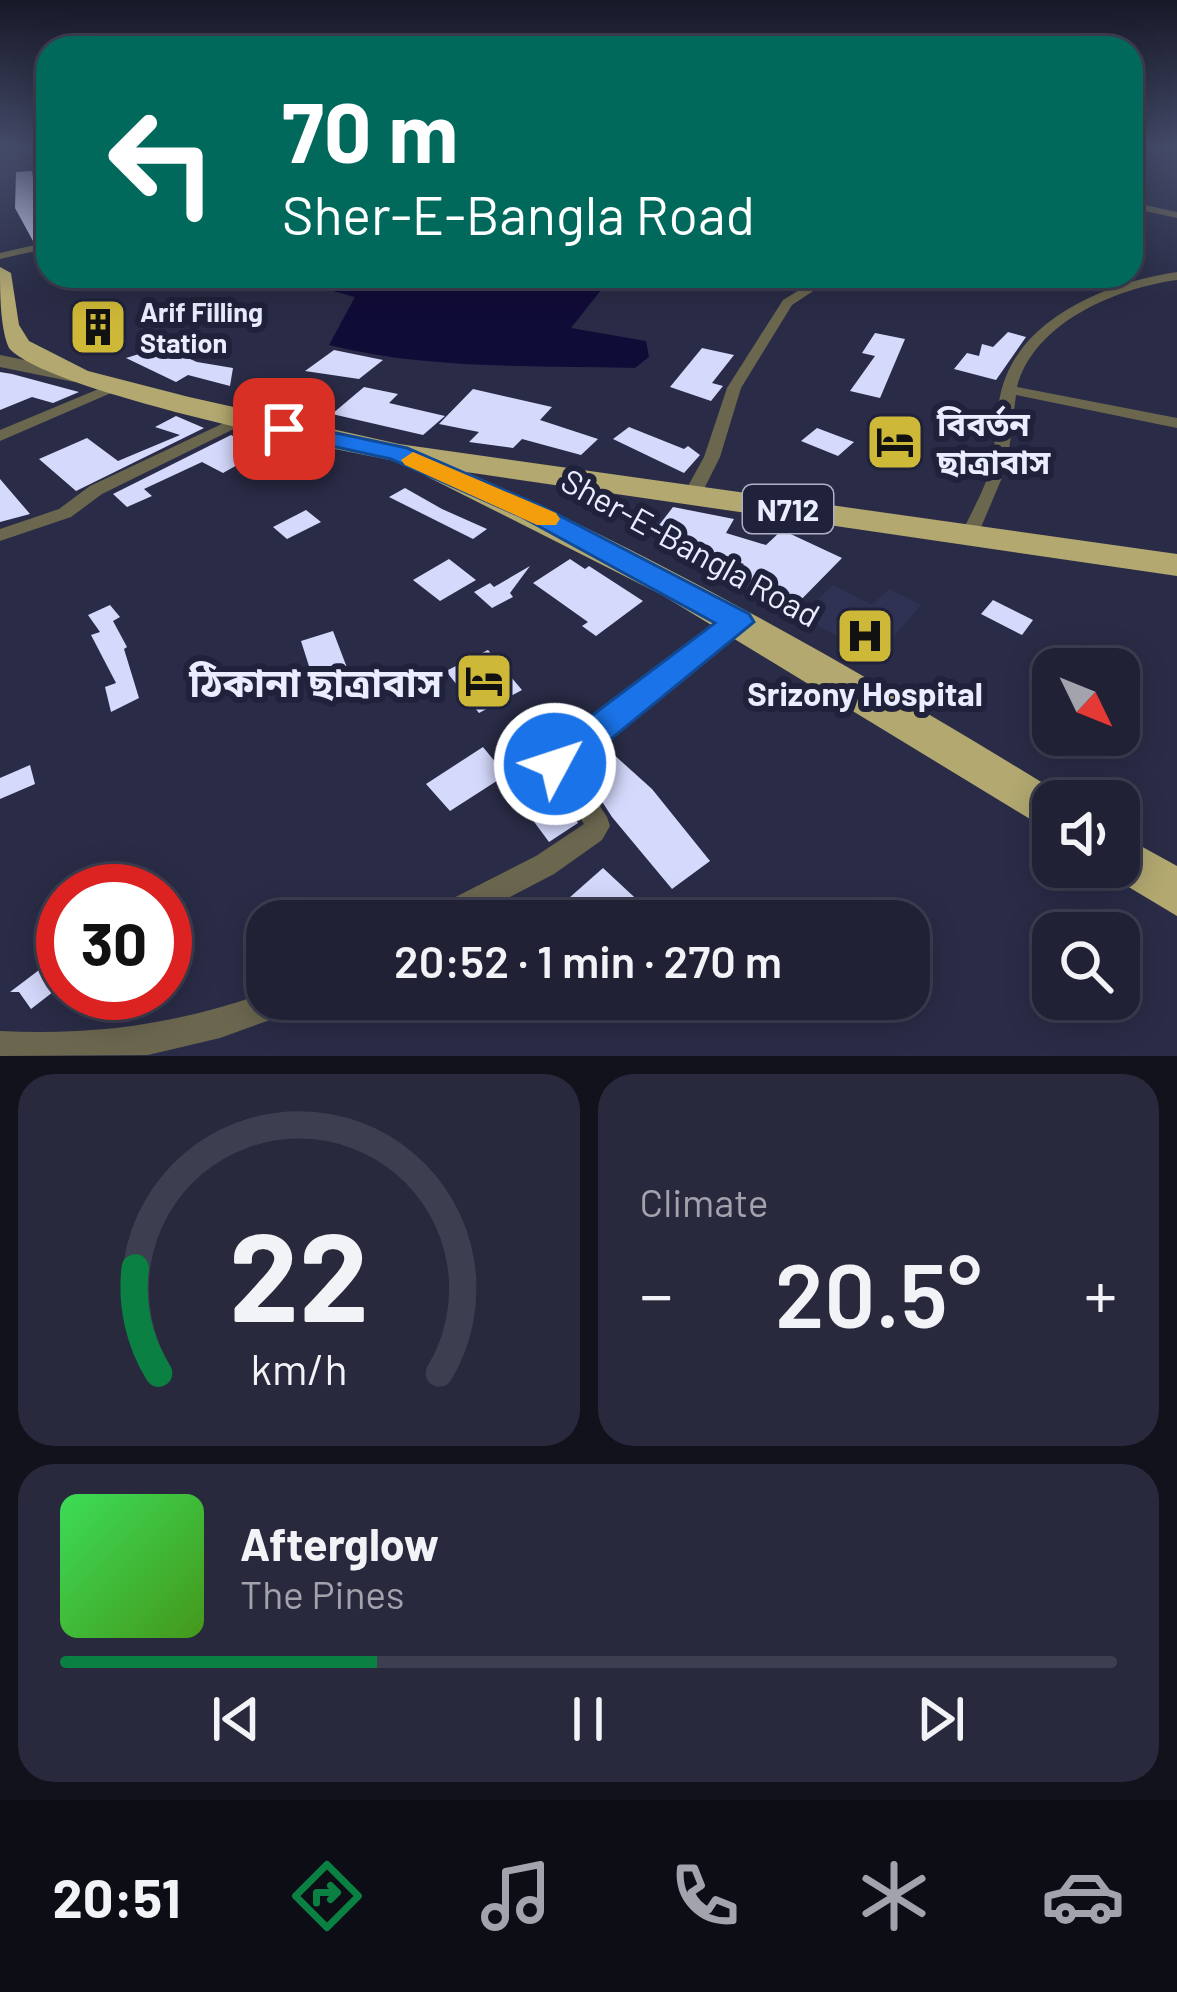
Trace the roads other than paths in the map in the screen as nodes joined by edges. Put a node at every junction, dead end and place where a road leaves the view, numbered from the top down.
1 (1143, 208) edge
2 (1177, 215) edge
3 (36, 248) edge
4 (0, 256) edge
5 (0, 273) edge
6 (1177, 276) edge
7 (1143, 280) edge
8 (811, 288) edge
9 (1120, 288) edge
10 (0, 361) edge
11 (79, 377) junction
12 (113, 387) junction
13 (1011, 389) junction
14 (243, 419) junction
15 (1177, 423) edge
16 (0, 436) edge
17 (398, 453) junction
18 (692, 495) junction
19 (0, 535) edge
20 (970, 535) junction
21 (1177, 565) edge
22 (738, 622) junction
23 (1032, 800) edge
24 (1140, 869) edge
25 (1177, 893) edge
26 (477, 900) edge
27 (246, 1013) edge
28 (0, 1046) edge

1 - 2 street
3 - 4 street
5 - 11 highway, N712
6 - 7 street
8 - 18 street
9 - 13 street
10 - 11 street
11 - 12 highway, N712
12 - 14 highway, N712
12 - 16 street
13 - 15 street
13 - 20 street
14 - 17 highway, N712
14 - 19 street
17 - 18 highway, N712
17 - 22 highway, Sher-E-Bangla Road
18 - 20 highway, N712
20 - 21 highway, N712
22 - 23 highway, Sher-E-Bangla Road
22 - 26 street
24 - 25 highway
27 - 28 street

